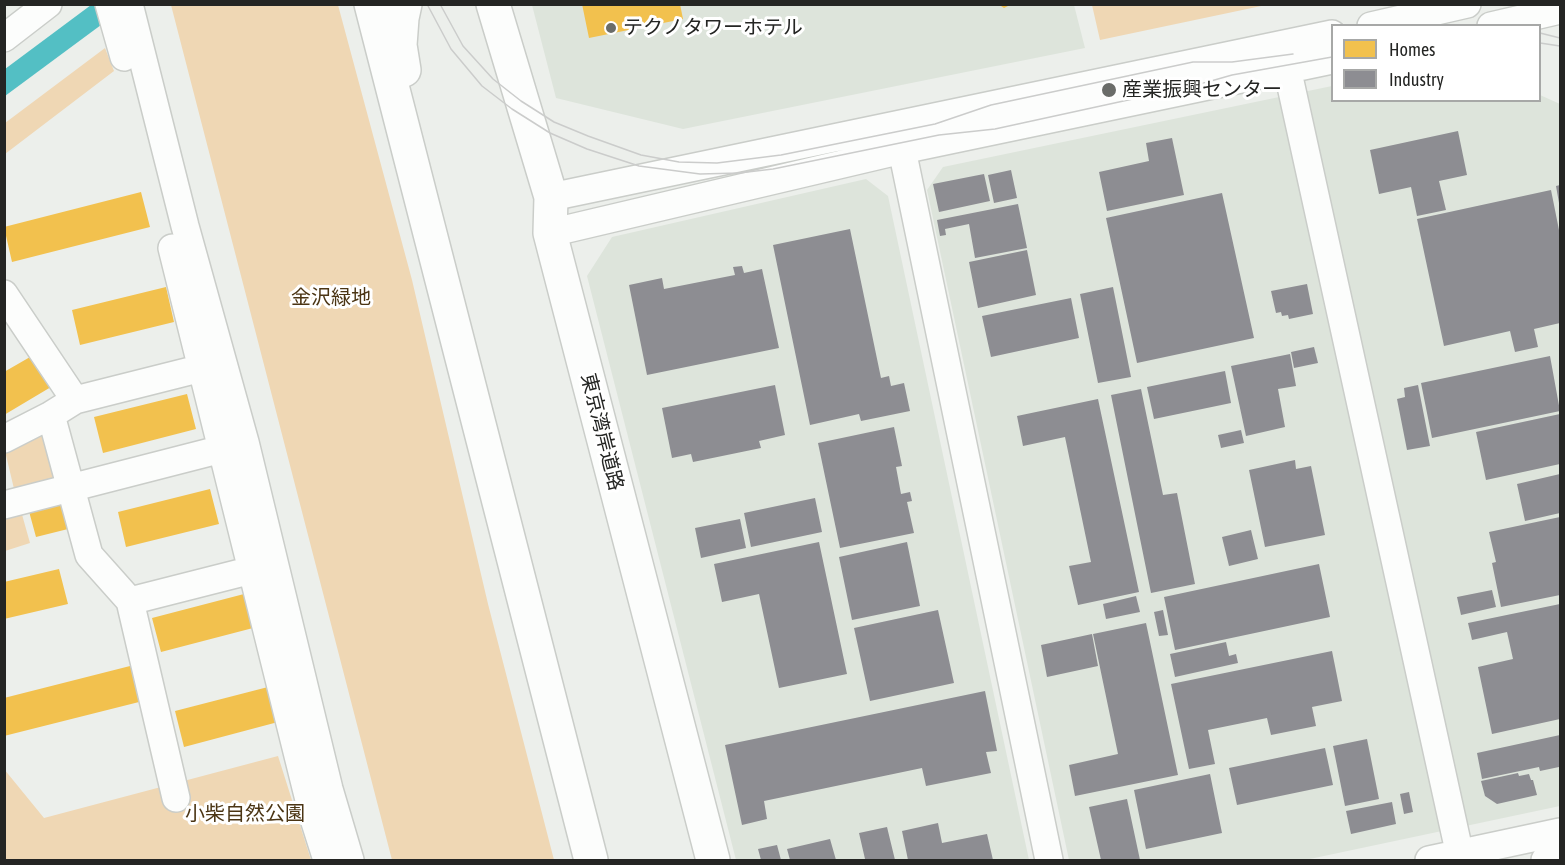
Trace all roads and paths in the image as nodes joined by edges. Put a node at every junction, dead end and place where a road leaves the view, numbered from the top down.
1 (48, 4) edge
2 (109, 4) edge
3 (371, 4) edge
4 (405, 4) edge
5 (493, 4) edge
6 (1467, 4) edge
7 (1560, 10) edge
8 (127, 20) edge
9 (1380, 24) edge
10 (1500, 24) edge
11 (1331, 35) edge
12 (4, 38) edge
13 (1285, 58) junction
14 (1331, 60) edge
15 (899, 138) junction
16 (551, 197) junction
17 (550, 233) junction
18 (438, 258) junction
19 (4, 294) edge
20 (202, 368) junction
21 (75, 400) junction
22 (51, 415) junction
23 (4, 439) edge
24 (222, 449) junction
25 (71, 489) junction
26 (4, 505) edge
27 (252, 570) junction
28 (130, 601) junction
29 (176, 798) dead end
30 (1560, 832) edge
31 (1460, 857) edge
32 (1560, 857) edge
33 (327, 861) edge
34 (350, 861) edge
35 (591, 861) edge
36 (713, 861) edge
37 (1049, 861) edge
38 (1429, 861) edge
39 (1545, 861) edge

1 - 12 street
2 - 8 street
3 - 18 highway
4 - 18 highway
5 - 16 highway, 東京湾岸道路
6 - 9 street
7 - 10 street
8 - 20 street
8 - 34 street
11 - 13 street
13 - 14 street
13 - 15 street
13 - 31 street
15 - 16 street
15 - 17 street
15 - 37 street
16 - 17 highway, 東京湾岸道路
17 - 36 highway, 東京湾岸道路
18 - 35 highway
19 - 21 street
20 - 21 street
20 - 24 street
21 - 22 street
22 - 23 street
22 - 25 street
24 - 25 street
24 - 27 street
25 - 26 street
25 - 28 street
27 - 28 street
27 - 33 street
28 - 29 street
30 - 31 street
31 - 38 street
32 - 39 street

